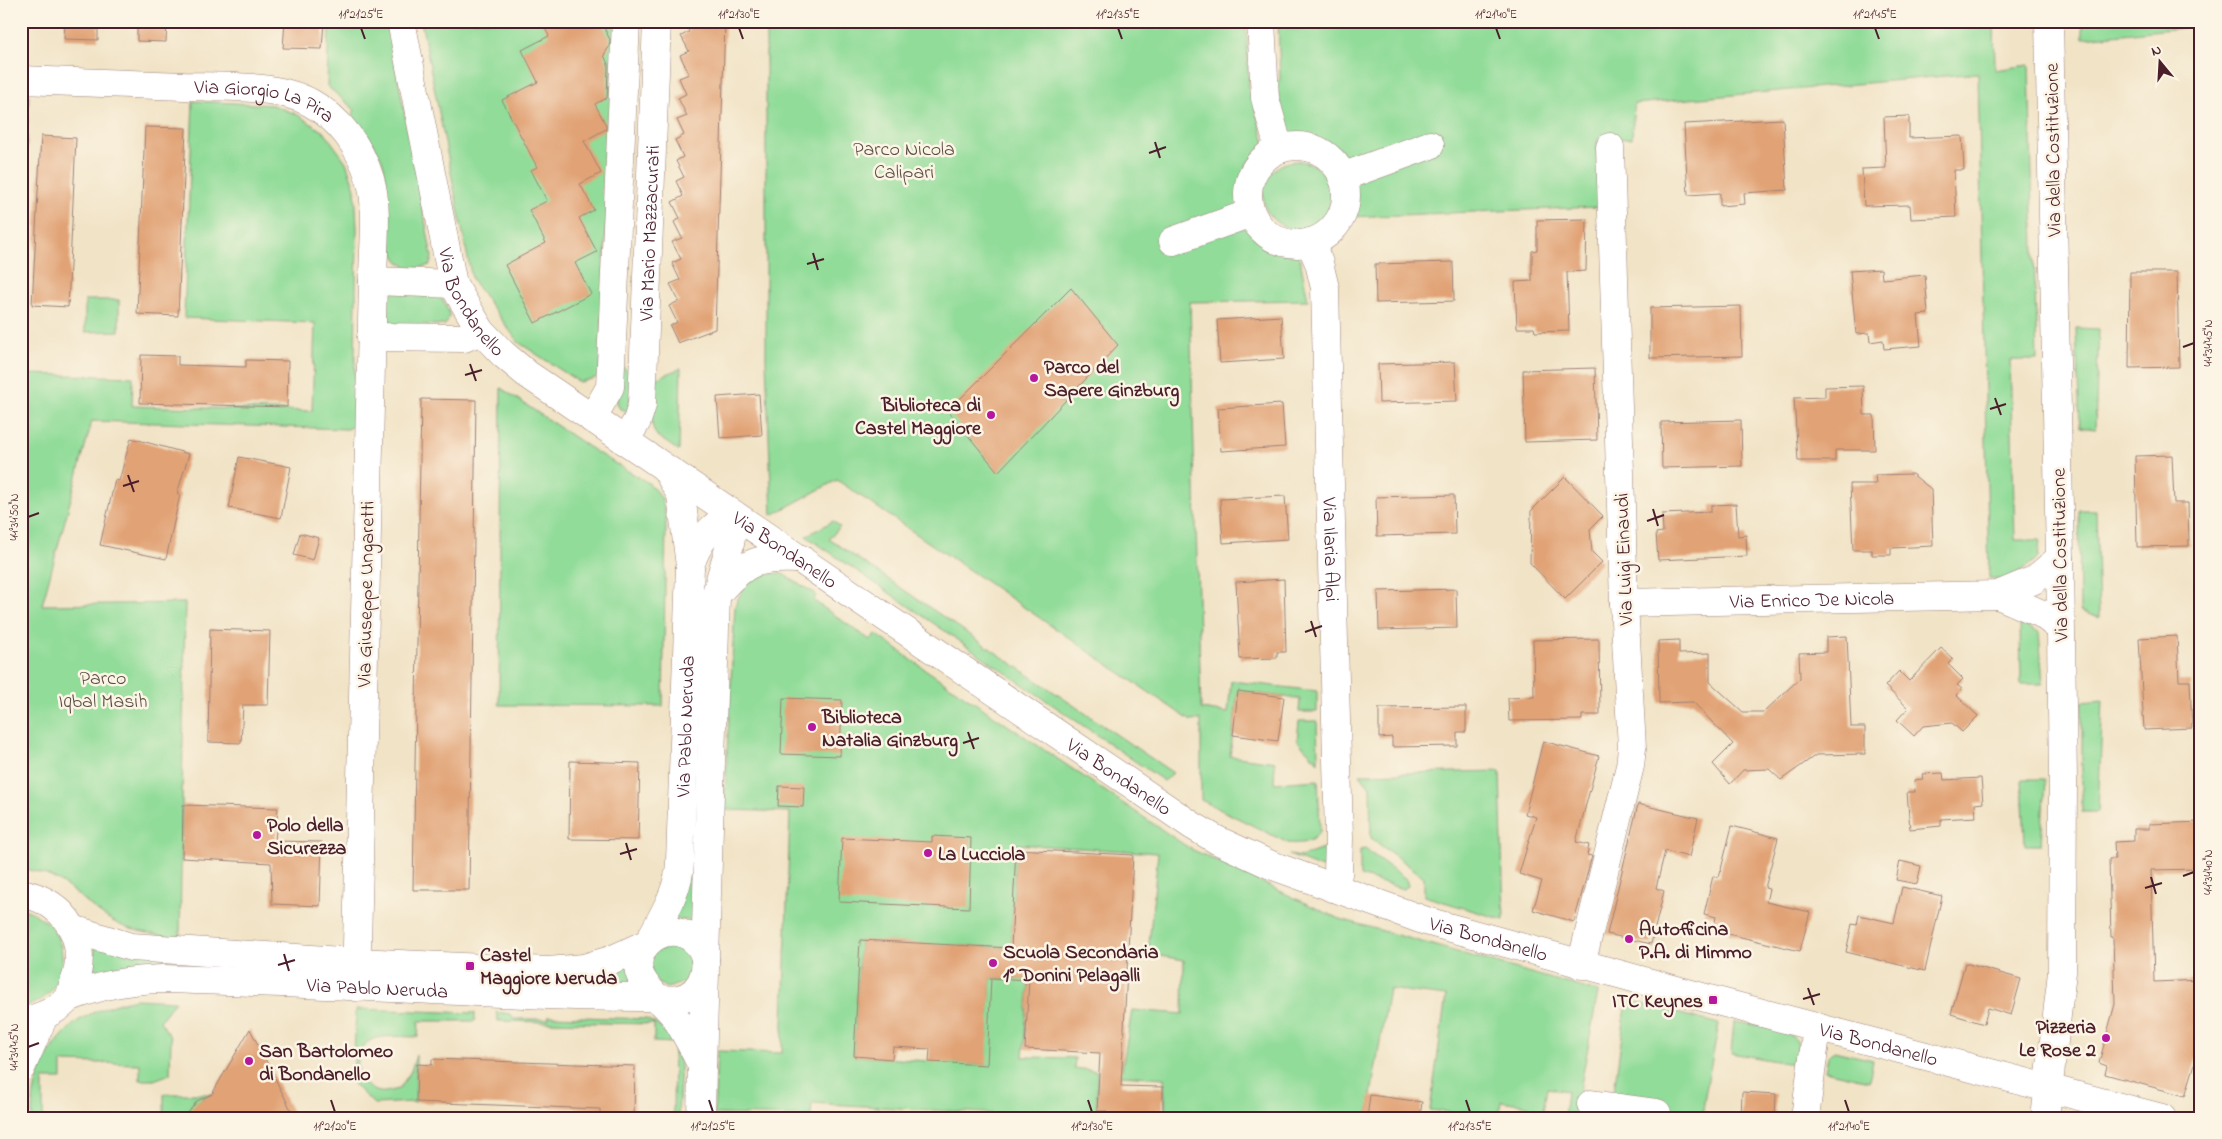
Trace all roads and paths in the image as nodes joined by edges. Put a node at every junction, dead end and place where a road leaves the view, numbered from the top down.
1 (401, 21) edge
2 (626, 21) edge
3 (657, 21) edge
4 (1261, 21) edge
5 (2049, 21) edge
6 (21, 80) edge
7 (1430, 145) dead end
8 (1610, 147) dead end
9 (1279, 150) junction
10 (1342, 177) junction
11 (1251, 213) junction
12 (1173, 241) dead end
13 (1310, 242) junction
14 (373, 281) junction
15 (453, 284) junction
16 (481, 331) junction
17 (371, 338) junction
18 (592, 419) junction
19 (625, 441) junction
20 (665, 468) junction
21 (733, 514) junction
22 (2060, 558) junction
23 (801, 560) junction
24 (690, 566) junction
25 (1998, 595) junction
26 (716, 596) junction
27 (1624, 603) junction
28 (2060, 628) junction
29 (698, 724) junction
30 (1332, 888) junction
31 (21, 893) edge
32 (73, 929) junction
33 (648, 942) junction
34 (1581, 965) junction
35 (705, 967) junction
36 (357, 975) junction
37 (659, 997) junction
38 (68, 998) junction
39 (32, 1019) edge
40 (1817, 1028) junction
41 (702, 1066) junction
42 (21, 1068) edge
43 (2049, 1088) junction
44 (1591, 1104) dead end
45 (1657, 1113) dead end
46 (701, 1118) edge
47 (1805, 1118) edge
48 (2044, 1118) edge
49 (2162, 1118) edge

1 - 15 street, Via Bondanello
2 - 18 street, Via Mario Mazzacurati
3 - 19 street, Via Mario Mazzacurati
4 - 9 street
5 - 22 street, Via della Costituzione
6 - 14 street, Via Giorgio La Pira
7 - 10 street
8 - 27 street, Via Luigi Einaudi
9 - 10 street
9 - 11 street
10 - 13 street
11 - 12 street
11 - 13 street
13 - 30 street, Via Ilaria Alpi
14 - 15 street
14 - 17 street, Via Giorgio La Pira
15 - 16 street, Via Bondanello
16 - 17 street
16 - 18 street, Via Bondanello
17 - 36 street, Via Giuseppe Ungaretti
18 - 19 street, Via Bondanello
19 - 20 street, Via Bondanello
20 - 21 street, Via Bondanello
20 - 24 street, Via Pablo Neruda
21 - 23 street, Via Bondanello
21 - 24 street, Via Pablo Neruda
21 - 26 street, Via Pablo Neruda
22 - 25 street, Via Enrico De Nicola
22 - 28 street, Via della Costituzione
23 - 26 street
23 - 30 street, Via Bondanello
24 - 29 street, Via Pablo Neruda
25 - 27 street, Via Enrico De Nicola
25 - 28 street, Via Enrico De Nicola
26 - 29 street, Via Pablo Neruda
27 - 34 street, Via Luigi Einaudi
28 - 43 street, Via della Costituzione
29 - 33 street, Via Pablo Neruda
29 - 35 street, Via Pablo Neruda
30 - 34 street, Via Bondanello
31 - 32 street
32 - 36 street, Via Pablo Neruda
32 - 38 street
33 - 35 street
33 - 36 street, Via Pablo Neruda
33 - 37 street
34 - 40 street, Via Bondanello
35 - 37 street
35 - 41 street, Via Pablo Neruda
36 - 37 street, Via Pablo Neruda
36 - 38 street, Via Pablo Neruda
37 - 41 street
38 - 39 street, Via Pablo Neruda
39 - 42 street
40 - 43 street, Via Bondanello
40 - 47 street
41 - 46 street, Via Pablo Neruda
43 - 48 street, Via della Costituzione
43 - 49 street, Via Bondanello
44 - 45 street

